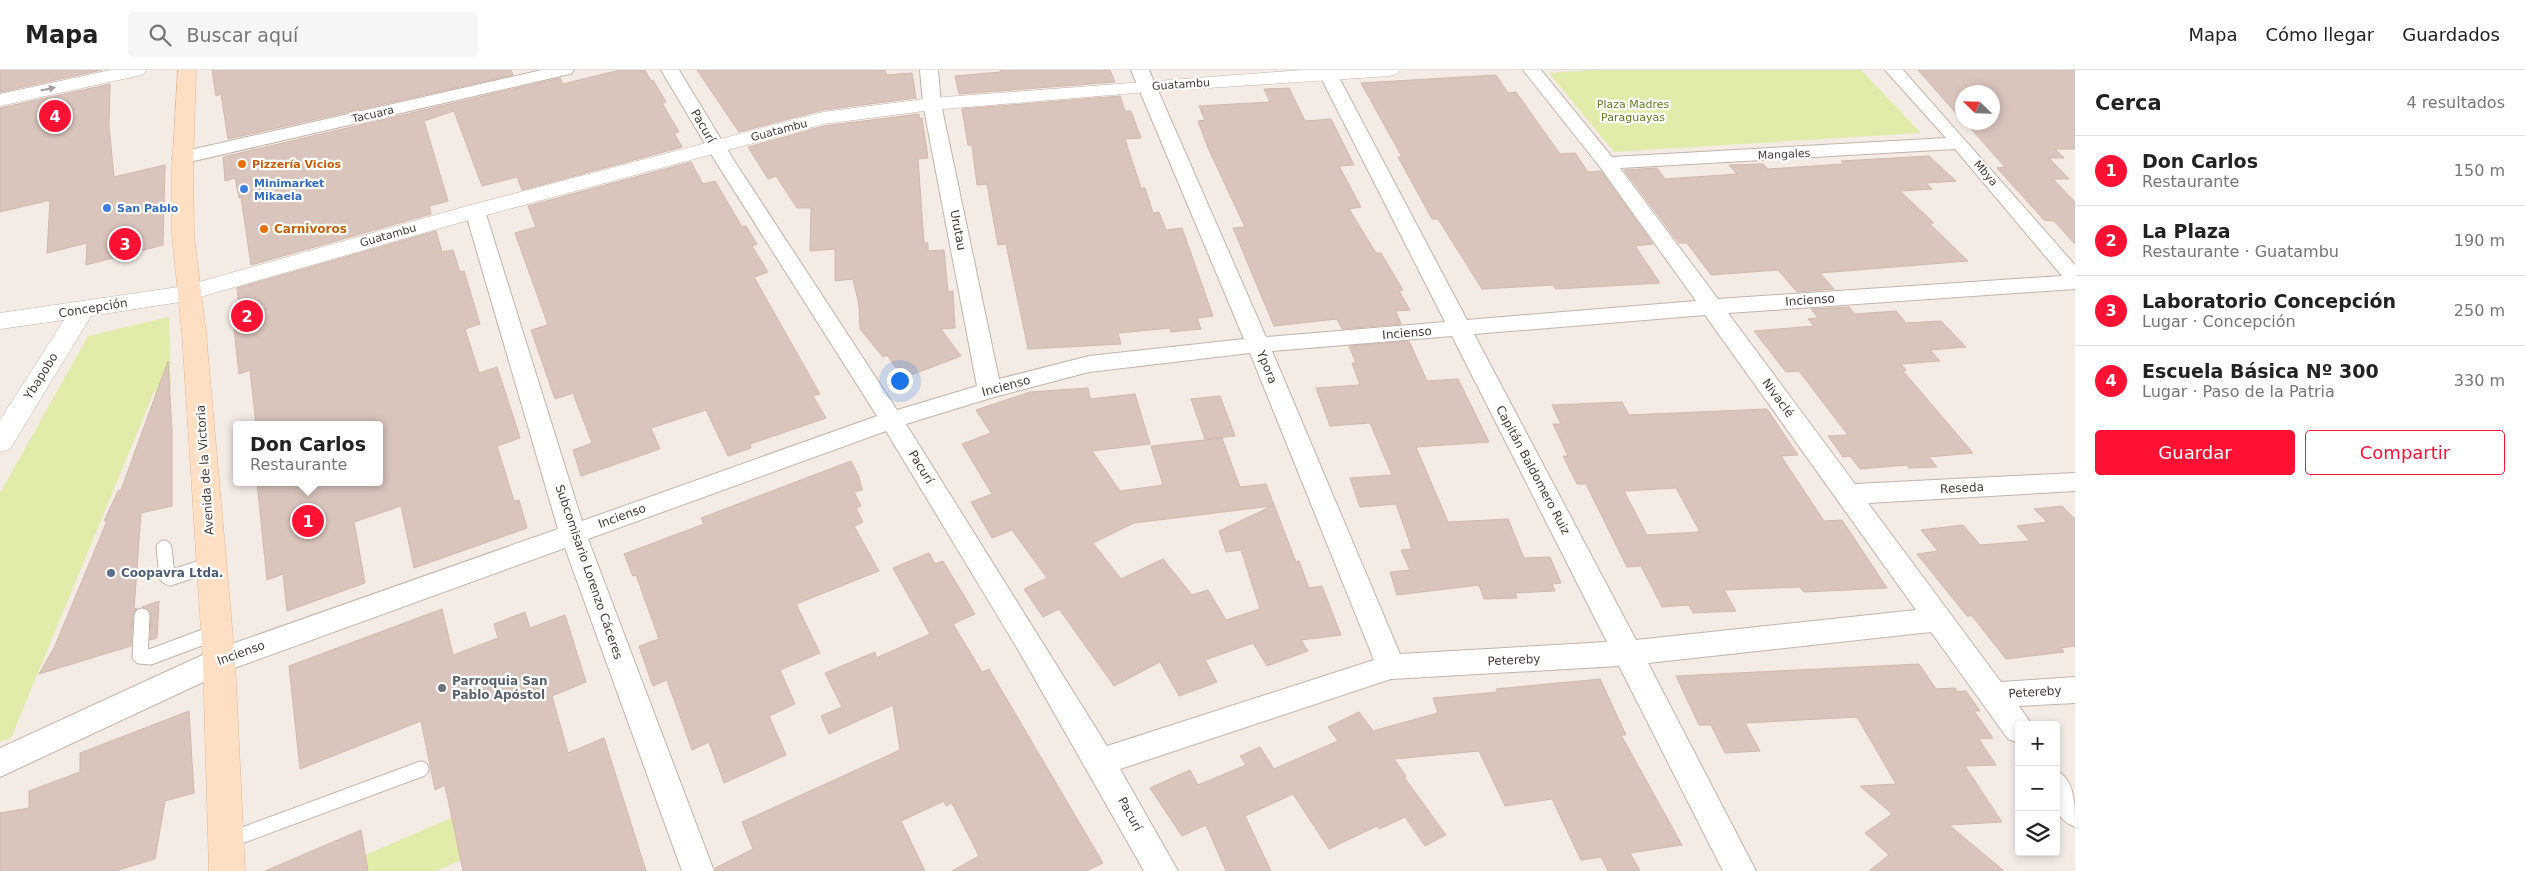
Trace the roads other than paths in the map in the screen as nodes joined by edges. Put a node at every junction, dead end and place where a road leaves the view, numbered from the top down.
1 (137, 70) edge
2 (187, 70) edge
3 (566, 70) edge
4 (670, 70) edge
5 (929, 70) edge
6 (1390, 70) edge
7 (1532, 70) edge
8 (1894, 70) edge
9 (1328, 72) edge
10 (1143, 78) edge
11 (0, 100) edge
12 (932, 104) junction
13 (1960, 143) junction
14 (715, 147) junction
15 (182, 158) junction
16 (1607, 163) junction
17 (475, 210) junction
18 (2075, 278) edge
19 (2075, 282) edge
20 (186, 293) junction
21 (1711, 307) junction
22 (83, 310) junction
23 (0, 321) edge
24 (1459, 328) junction
25 (1258, 345) junction
26 (990, 390) junction
27 (892, 420) junction
28 (0, 442) edge
29 (2075, 482) edge
30 (1849, 494) junction
31 (573, 534) junction
32 (164, 548) dead end
33 (212, 564) junction
34 (142, 616) dead end
35 (1940, 619) junction
36 (217, 632) junction
37 (1629, 654) junction
38 (219, 661) junction
39 (1391, 666) junction
40 (2075, 690) edge
41 (1995, 695) junction
42 (2015, 724) edge
43 (1101, 762) junction
44 (0, 763) edge
45 (421, 769) dead end
46 (2060, 790) edge
47 (2075, 812) edge
48 (225, 842) junction
49 (227, 871) edge
50 (698, 871) edge
51 (1162, 871) edge
52 (1740, 871) edge

11 -> 1 street
2 - 15 main road, Avenida de la Victoria
3 - 15 street, Tacuara
4 - 14 street, Pacurí
5 - 12 street, Urutau
6 - 9 street, Guatambu
7 - 16 street, Nivaclé
8 - 13 street, Mbya
9 - 10 street, Guatambu
9 - 24 street, Capitán Baldomero Ruiz
10 - 12 street, Guatambu
10 - 25 street, Ypora
12 - 14 street, Guatambu
12 - 26 street, Urutau
13 - 16 street, Mangales
13 - 18 street, Mbya
14 - 17 street, Guatambu
14 - 27 street, Pacurí
15 - 20 main road, Avenida de la Victoria
16 - 21 street, Nivaclé
17 - 20 street, Guatambu
17 - 31 street, Subcomisario Lorenzo Cáceres
19 - 21 street, Incienso
20 - 22 street, Concepción
20 - 33 main road, Avenida de la Victoria
21 - 24 street, Incienso
21 - 30 street, Nivaclé
22 - 23 street, Concepción
22 - 28 street, Ybapobo
24 - 25 street, Incienso
24 - 37 street, Capitán Baldomero Ruiz
25 - 26 street, Incienso
25 - 39 street, Ypora
26 - 27 street, Incienso
27 - 31 street, Incienso
27 - 43 street, Pacurí
29 - 30 street, Reseda
30 - 35 street, Nivaclé
31 - 38 street, Incienso
31 - 50 street, Subcomisario Lorenzo Cáceres
32 - 33 lane
33 - 36 main road, Avenida de la Victoria
34 - 36 lane
35 - 37 street, Petereby
35 - 41 street, Nivaclé
36 - 38 main road, Avenida de la Victoria
37 - 39 street, Petereby
37 - 52 street, Capitán Baldomero Ruiz
38 - 44 street, Incienso
38 - 48 main road, Avenida de la Victoria
39 - 43 street, Petereby
40 - 41 street, Petereby
41 - 42 street, Nivaclé
43 - 51 street, Pacurí
45 - 48 lane
46 - 47 street
48 - 49 main road, Avenida de la Victoria

